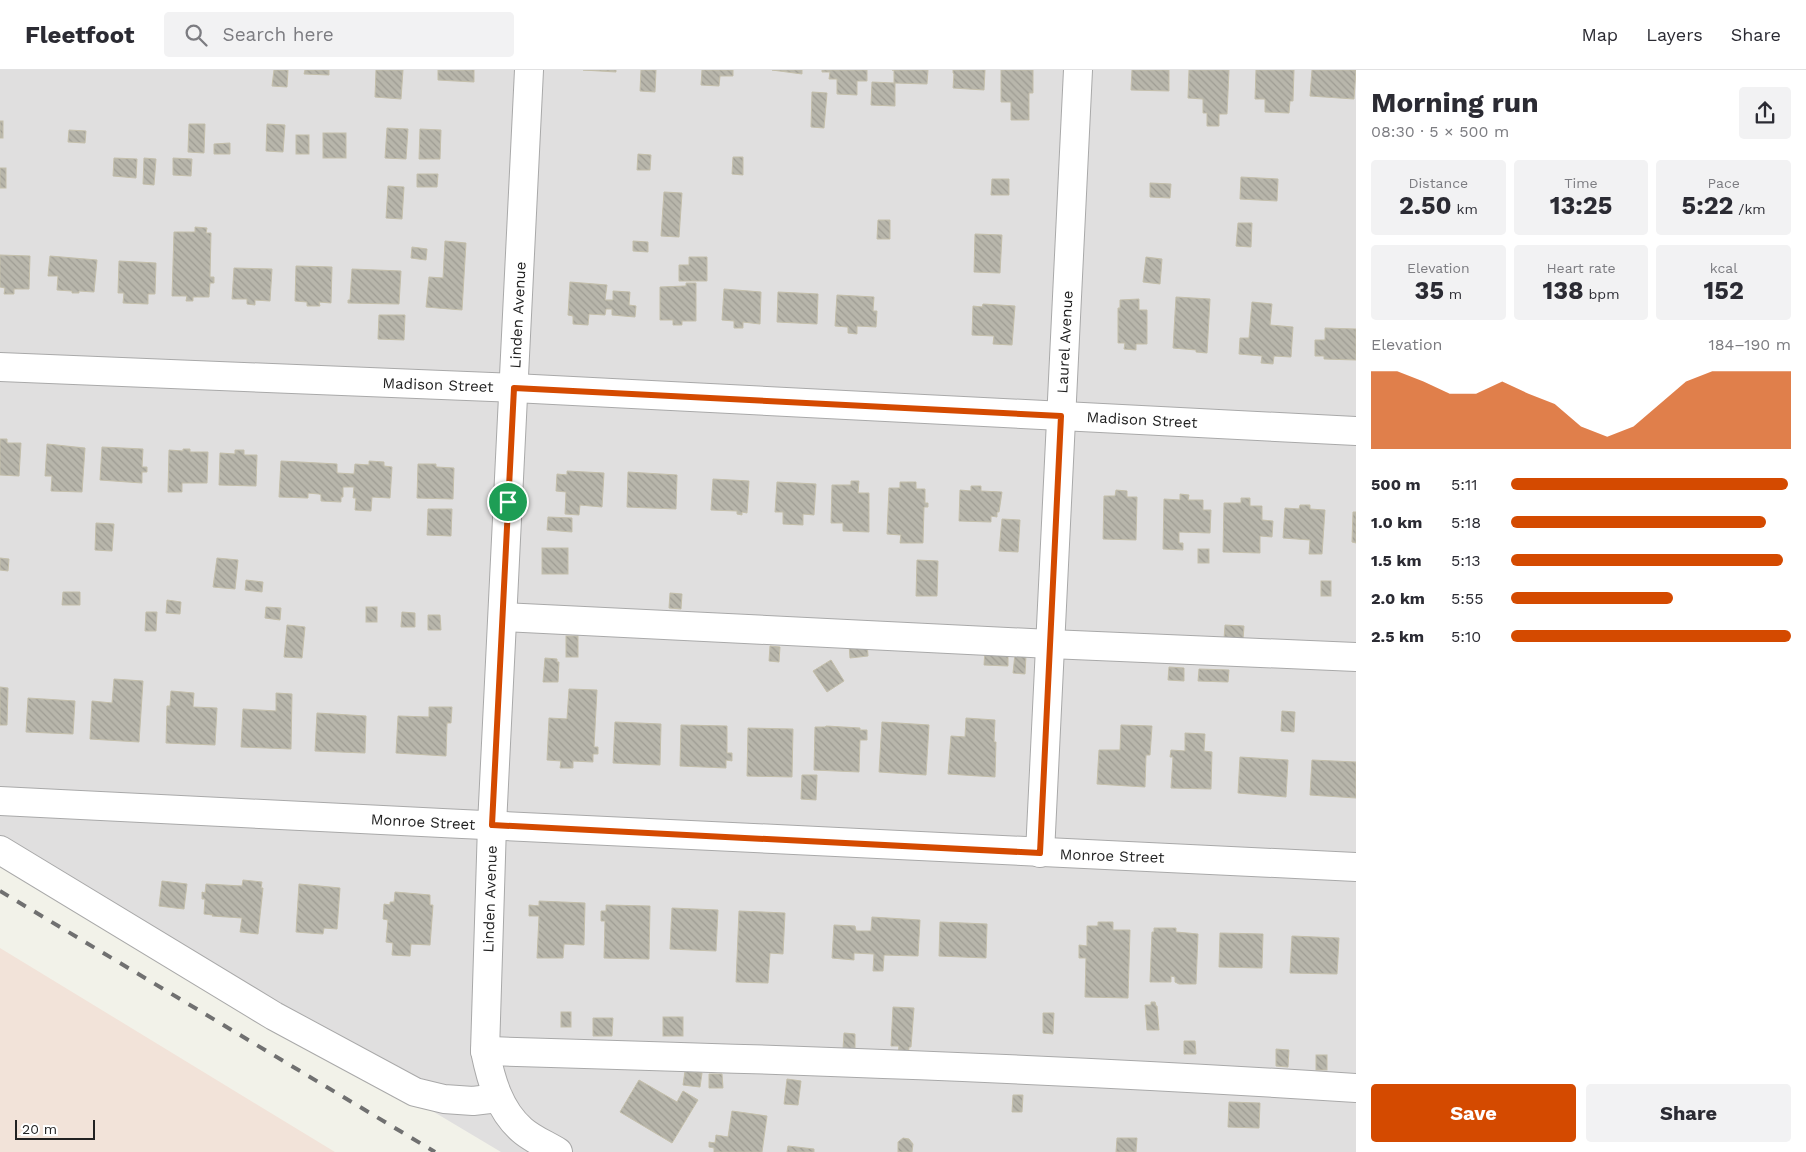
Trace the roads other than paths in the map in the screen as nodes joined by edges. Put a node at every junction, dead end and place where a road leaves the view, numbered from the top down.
1 (529, 70) edge
2 (1078, 70) edge
3 (0, 367) edge
4 (514, 388) junction
5 (1061, 416) junction
6 (1356, 430) edge
7 (503, 617) junction
8 (1050, 644) junction
9 (1356, 657) edge
10 (0, 801) edge
11 (492, 825) junction
12 (0, 850) edge
13 (1040, 853) junction
14 (1356, 867) edge
15 (485, 1051) junction
16 (1356, 1088) edge
17 (498, 1098) junction
18 (558, 1152) edge

1 - 4 street, Linden Avenue
2 - 5 street, Laurel Avenue
3 - 4 street, Madison Street
4 - 5 street, Madison Street
4 - 7 street, Linden Avenue
5 - 6 street, Madison Street
5 - 8 street, Laurel Avenue
7 - 8 street
7 - 11 street, Linden Avenue
8 - 9 street
8 - 13 street, Laurel Avenue
10 - 11 street, Monroe Street
11 - 13 street, Monroe Street
11 - 15 street, Linden Avenue
12 - 17 street
13 - 14 street, Monroe Street
15 - 16 street
15 - 17 street, Linden Avenue
17 - 18 street, Linden Avenue

